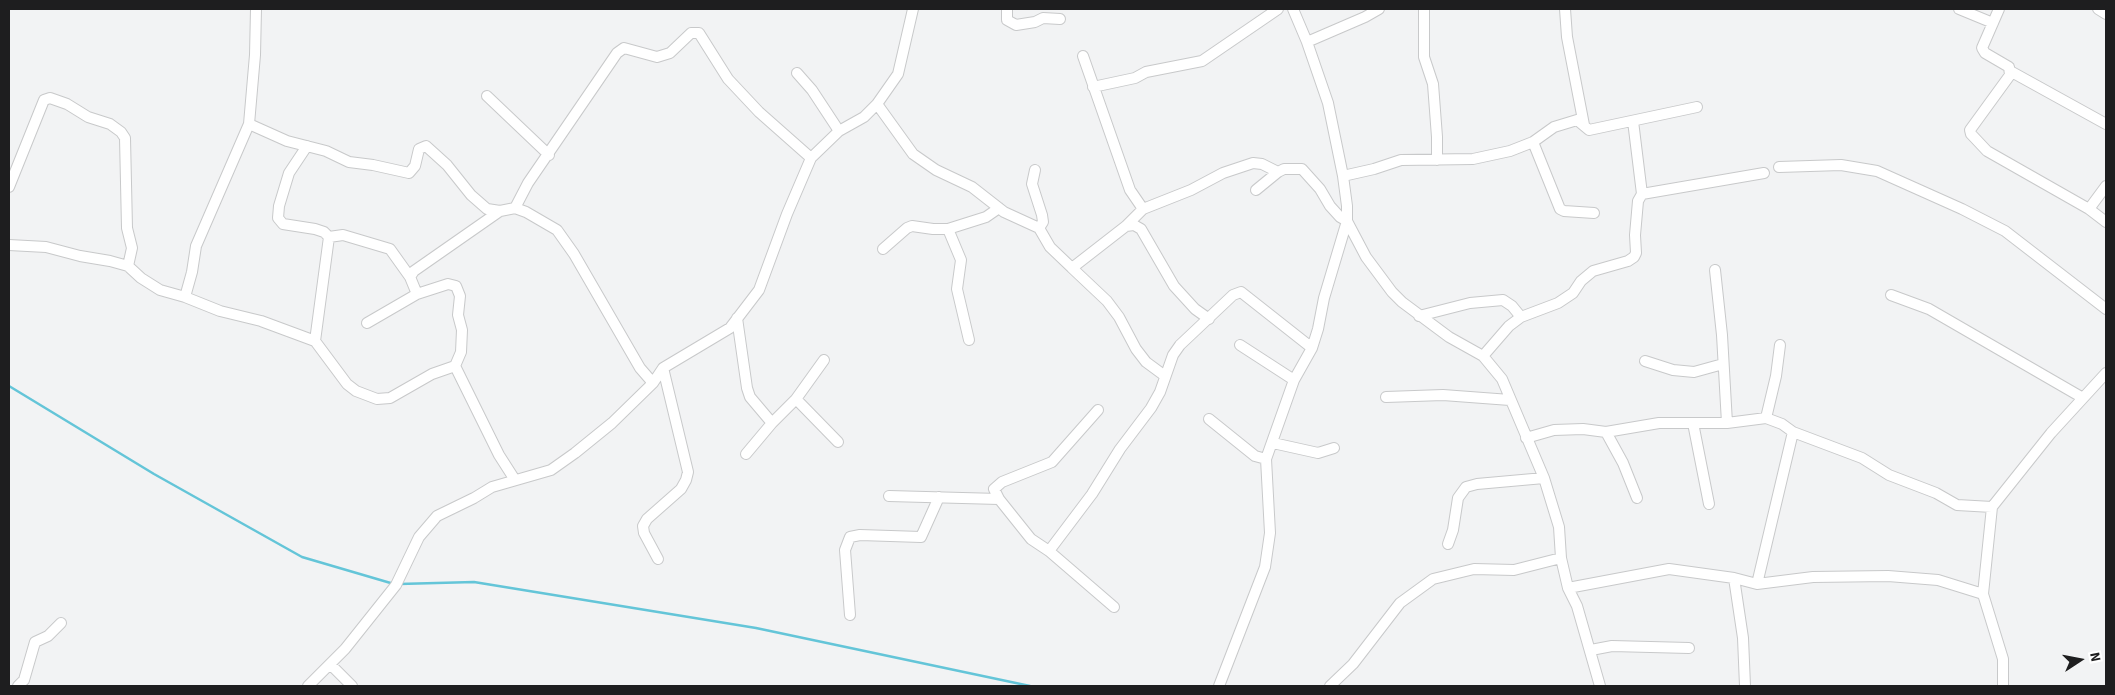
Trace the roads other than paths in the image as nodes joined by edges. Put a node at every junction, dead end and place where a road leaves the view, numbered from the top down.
1 (256, 9) edge
2 (913, 9) edge
3 (1007, 9) edge
4 (1278, 9) edge
5 (1292, 9) edge
6 (1379, 9) edge
7 (1424, 9) edge
8 (1566, 9) edge
9 (1959, 9) edge
10 (1999, 9) edge
11 (2098, 9) edge
12 (2106, 14) edge
13 (1060, 19) dead end
14 (1993, 23) junction
15 (1307, 42) junction
16 (1083, 56) dead end
17 (2010, 71) junction
18 (798, 73) dead end
19 (1093, 87) junction
20 (487, 96) dead end
21 (877, 104) junction
22 (1697, 107) dead end
23 (1577, 120) junction
24 (1633, 122) junction
25 (249, 124) junction
26 (2106, 124) edge
27 (839, 131) junction
28 (1533, 142) junction
29 (307, 146) junction
30 (549, 155) junction
31 (811, 158) junction
32 (1437, 160) junction
33 (1779, 167) dead end
34 (1035, 170) dead end
35 (1278, 172) junction
36 (1764, 173) dead end
37 (1343, 176) junction
38 (2106, 186) edge
39 (9, 187) edge
40 (1256, 190) dead end
41 (1642, 194) junction
42 (515, 208) junction
43 (998, 208) junction
44 (1143, 209) junction
45 (2088, 209) junction
46 (500, 211) junction
47 (1594, 213) dead end
48 (1347, 221) junction
49 (2106, 222) edge
50 (1126, 226) junction
51 (1039, 228) junction
52 (948, 229) junction
53 (328, 237) junction
54 (9, 245) edge
55 (883, 249) dead end
56 (128, 266) junction
57 (1072, 268) junction
58 (1715, 270) dead end
59 (410, 277) junction
60 (417, 294) junction
61 (1890, 294) dead end
62 (185, 297) junction
63 (2106, 309) edge
64 (1419, 316) junction
65 (1521, 317) junction
66 (737, 318) junction
67 (1209, 319) junction
68 (367, 323) dead end
69 (969, 340) dead end
70 (315, 341) junction
71 (1240, 345) dead end
72 (1780, 345) dead end
73 (1312, 348) junction
74 (1483, 356) junction
75 (824, 360) dead end
76 (1645, 361) dead end
77 (1723, 364) junction
78 (455, 366) junction
79 (663, 368) junction
80 (2106, 373) edge
81 (1165, 376) junction
82 (1294, 380) junction
83 (653, 383) junction
84 (1386, 397) dead end
85 (796, 398) junction
86 (2083, 398) junction
87 (1510, 400) junction
88 (1098, 410) dead end
89 (1766, 418) junction
90 (1209, 419) dead end
91 (772, 422) junction
92 (1693, 423) junction
93 (1727, 423) junction
94 (1606, 432) junction
95 (1793, 432) junction
96 (1526, 438) junction
97 (838, 442) dead end
98 (1273, 443) junction
99 (1334, 448) dead end
100 (746, 454) dead end
101 (1266, 459) junction
102 (1544, 478) junction
103 (516, 480) junction
104 (889, 496) dead end
105 (939, 497) junction
106 (1637, 498) dead end
107 (999, 499) junction
108 (1709, 504) dead end
109 (1992, 507) junction
110 (1448, 544) dead end
111 (1049, 551) junction
112 (1562, 558) junction
113 (658, 559) dead end
114 (1734, 578) junction
115 (1758, 584) junction
116 (1568, 588) junction
117 (1983, 594) junction
118 (1114, 607) dead end
119 (850, 615) dead end
120 (62, 623) dead end
121 (1689, 648) dead end
122 (1591, 650) junction
123 (330, 664) junction
124 (18, 686) edge
125 (308, 686) edge
126 (352, 686) edge
127 (1219, 686) edge
128 (1330, 686) edge
129 (1600, 686) edge
130 (1745, 686) edge
131 (2003, 686) edge

1 - 25 street
2 - 21 street
3 - 13 street
4 - 19 street
5 - 15 street
6 - 15 street
7 - 32 street
8 - 23 street
9 - 14 street
10 - 14 street
11 - 12 street
14 - 17 street
15 - 37 street
16 - 19 street
17 - 26 street
17 - 45 street
18 - 27 street
19 - 44 street
20 - 30 street
21 - 27 street
21 - 43 street
22 - 24 street
23 - 24 street
23 - 28 street
24 - 41 street
25 - 29 street
25 - 62 street
27 - 31 street
28 - 32 street
28 - 47 street
29 - 46 street
29 - 53 street
30 - 31 street
30 - 42 street
31 - 66 street
32 - 37 street
33 - 63 street
34 - 51 street
35 - 40 street
35 - 44 street
35 - 48 street
36 - 41 street
37 - 48 street
38 - 45 street
39 - 56 street
41 - 65 street
42 - 46 street
42 - 83 street
43 - 51 street
43 - 52 street
44 - 50 street
45 - 49 street
46 - 59 street
48 - 64 street
48 - 73 street
50 - 57 street
50 - 67 street
51 - 57 street
52 - 55 street
52 - 69 street
53 - 59 street
53 - 70 street
54 - 56 street
56 - 62 street
57 - 81 street
58 - 77 street
59 - 60 street
60 - 68 street
60 - 78 street
61 - 86 street
62 - 70 street
64 - 65 street
64 - 74 street
65 - 74 street
66 - 79 street
66 - 91 street
67 - 73 street
67 - 81 street
70 - 78 street
71 - 82 street
72 - 89 street
73 - 82 street
74 - 87 street
75 - 85 street
76 - 77 street
77 - 93 street
78 - 103 street
79 - 83 street
79 - 113 street
80 - 86 street
81 - 111 street
82 - 98 street
83 - 103 street
84 - 87 street
85 - 91 street
85 - 97 street
86 - 109 street
87 - 96 street
88 - 107 street
89 - 93 street
89 - 95 street
90 - 101 street
91 - 100 street
92 - 93 street
92 - 94 street
92 - 108 street
94 - 96 street
94 - 106 street
95 - 109 street
95 - 115 street
96 - 102 street
98 - 99 street
98 - 101 street
101 - 127 street
102 - 110 street
102 - 112 street
103 - 123 street
104 - 105 street
105 - 107 street
105 - 119 street
107 - 111 street
109 - 117 street
111 - 118 street
112 - 116 street
112 - 128 street
114 - 115 street
114 - 116 street
114 - 130 street
115 - 117 street
116 - 122 street
117 - 131 street
120 - 124 street
121 - 122 street
122 - 129 street
123 - 125 street
123 - 126 street

